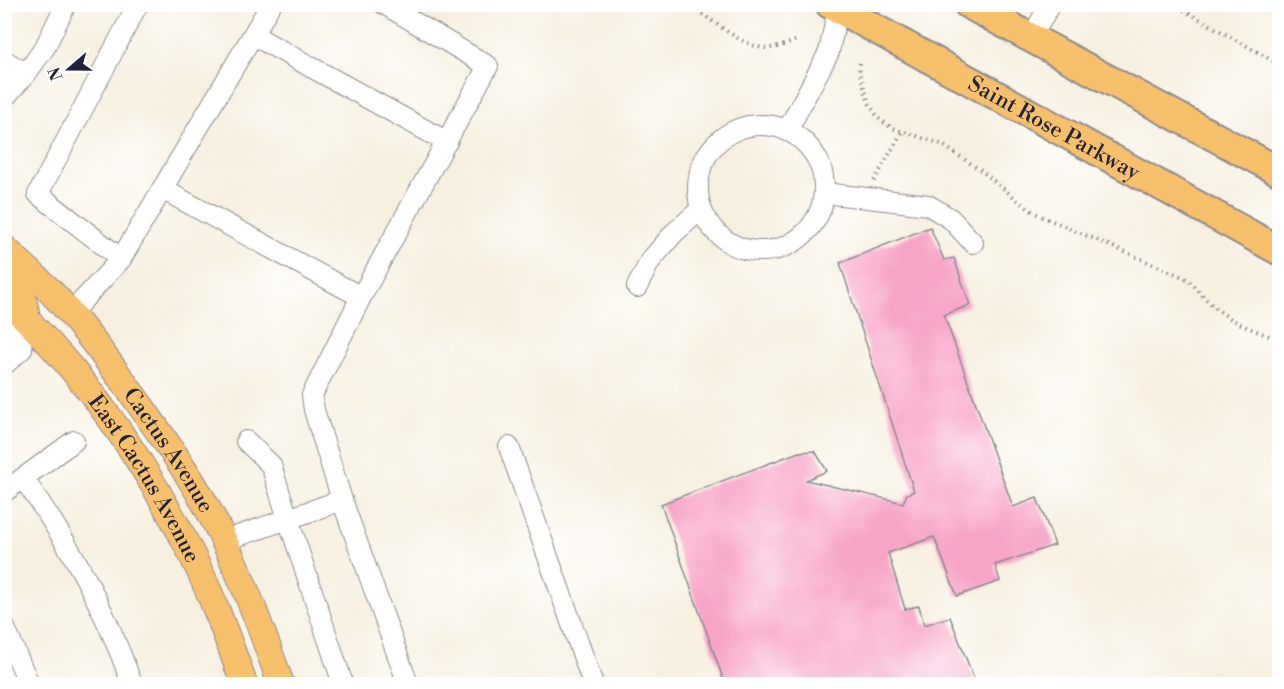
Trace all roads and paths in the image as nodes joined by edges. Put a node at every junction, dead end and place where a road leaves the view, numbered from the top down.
1 (66, 4) edge
2 (138, 4) edge
3 (271, 4) edge
4 (384, 4) edge
5 (687, 4) edge
6 (968, 4) edge
7 (1050, 4) edge
8 (1173, 4) edge
9 (834, 7) edge
10 (253, 35) junction
11 (1031, 39) junction
12 (797, 40) dead end
13 (4, 60) edge
14 (860, 63) dead end
15 (1280, 65) edge
16 (26, 74) junction
17 (4, 98) edge
18 (787, 131) junction
19 (902, 132) junction
20 (447, 142) junction
21 (1280, 172) edge
22 (872, 185) dead end
23 (162, 189) junction
24 (824, 193) junction
25 (701, 209) junction
26 (973, 243) dead end
27 (4, 248) edge
28 (1280, 251) edge
29 (121, 259) junction
30 (4, 273) edge
31 (637, 287) dead end
32 (361, 297) junction
33 (4, 298) edge
34 (70, 314) junction
35 (16, 322) edge
36 (1280, 340) edge
37 (4, 365) edge
38 (132, 394) junction
39 (74, 441) dead end
40 (246, 441) dead end
41 (509, 447) dead end
42 (145, 470) junction
43 (23, 478) junction
44 (4, 492) edge
45 (342, 500) junction
46 (288, 519) junction
47 (227, 549) junction
48 (4, 626) edge
49 (29, 684) edge
50 (132, 684) edge
51 (244, 684) edge
52 (281, 684) edge
53 (343, 684) edge
54 (408, 684) edge
55 (593, 684) edge

1 - 16 street
2 - 29 street
3 - 10 street
4 - 20 street
5 - 12 path
6 - 11 highway
7 - 11 street
8 - 15 path
9 - 18 street
9 - 28 highway, Saint Rose Parkway
10 - 20 street
10 - 23 street
11 - 21 highway
13 - 16 street
14 - 19 path
16 - 17 street
18 - 24 street
18 - 25 street
19 - 22 path
19 - 36 path
20 - 32 street
23 - 29 street
23 - 32 street
24 - 25 street
24 - 26 street
25 - 31 street
27 - 34 main road, Cactus Avenue
29 - 34 street
30 - 35 main road
32 - 45 street
33 - 35 main road, East Cactus Avenue
34 - 38 main road, Cactus Avenue
35 - 37 street
35 - 38 main road
35 - 42 main road, East Cactus Avenue
38 - 47 main road, Cactus Avenue
39 - 43 street
40 - 46 street
41 - 55 street
42 - 47 main road
42 - 51 main road, East Cactus Avenue
43 - 44 street
43 - 50 street
45 - 46 street
45 - 54 street
46 - 47 street
46 - 53 street
47 - 52 main road, Cactus Avenue
48 - 49 street

